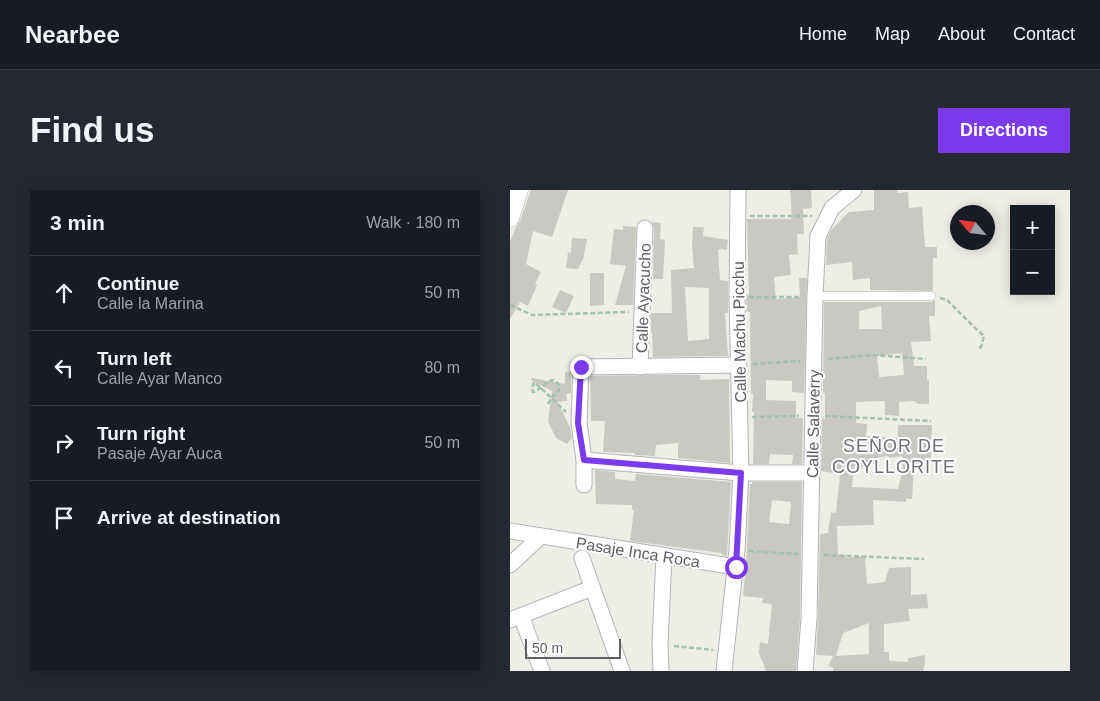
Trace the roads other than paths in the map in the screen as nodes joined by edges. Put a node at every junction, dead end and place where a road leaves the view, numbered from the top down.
1 (519, 190) edge
2 (738, 190) edge
3 (854, 190) edge
4 (510, 218) edge
5 (645, 228) dead end
6 (815, 296) junction
7 (931, 296) road end
8 (739, 365) junction
9 (640, 367) junction
10 (584, 460) junction
11 (741, 473) junction
12 (812, 473) junction
13 (584, 484) dead end
14 (510, 531) edge
15 (540, 536) junction
16 (664, 556) junction
17 (582, 558) dead end
18 (510, 565) edge
19 (736, 567) junction
20 (592, 588) junction
21 (516, 618) edge
22 (542, 671) edge
23 (622, 671) edge
24 (661, 671) edge
25 (724, 671) edge
26 (805, 671) edge

1 - 4 street
2 - 8 street, Calle Machu Picchu
3 - 6 street, Calle Salaverry
5 - 9 street, Calle Ayacucho
6 - 7 lane
6 - 12 street, Calle Salaverry
8 - 9 street
8 - 11 street, Calle Machu Picchu
9 - 10 street
10 - 11 street
10 - 13 street
11 - 12 street
11 - 19 street, Calle Machu Picchu
12 - 26 street, Calle Salaverry
14 - 15 street, Pasaje Inca Roca
15 - 16 street, Pasaje Inca Roca
15 - 18 street
16 - 19 street, Pasaje Inca Roca
16 - 24 street
17 - 20 street
19 - 25 street, Calle Machu Picchu
20 - 21 street
20 - 23 street
21 - 22 street

